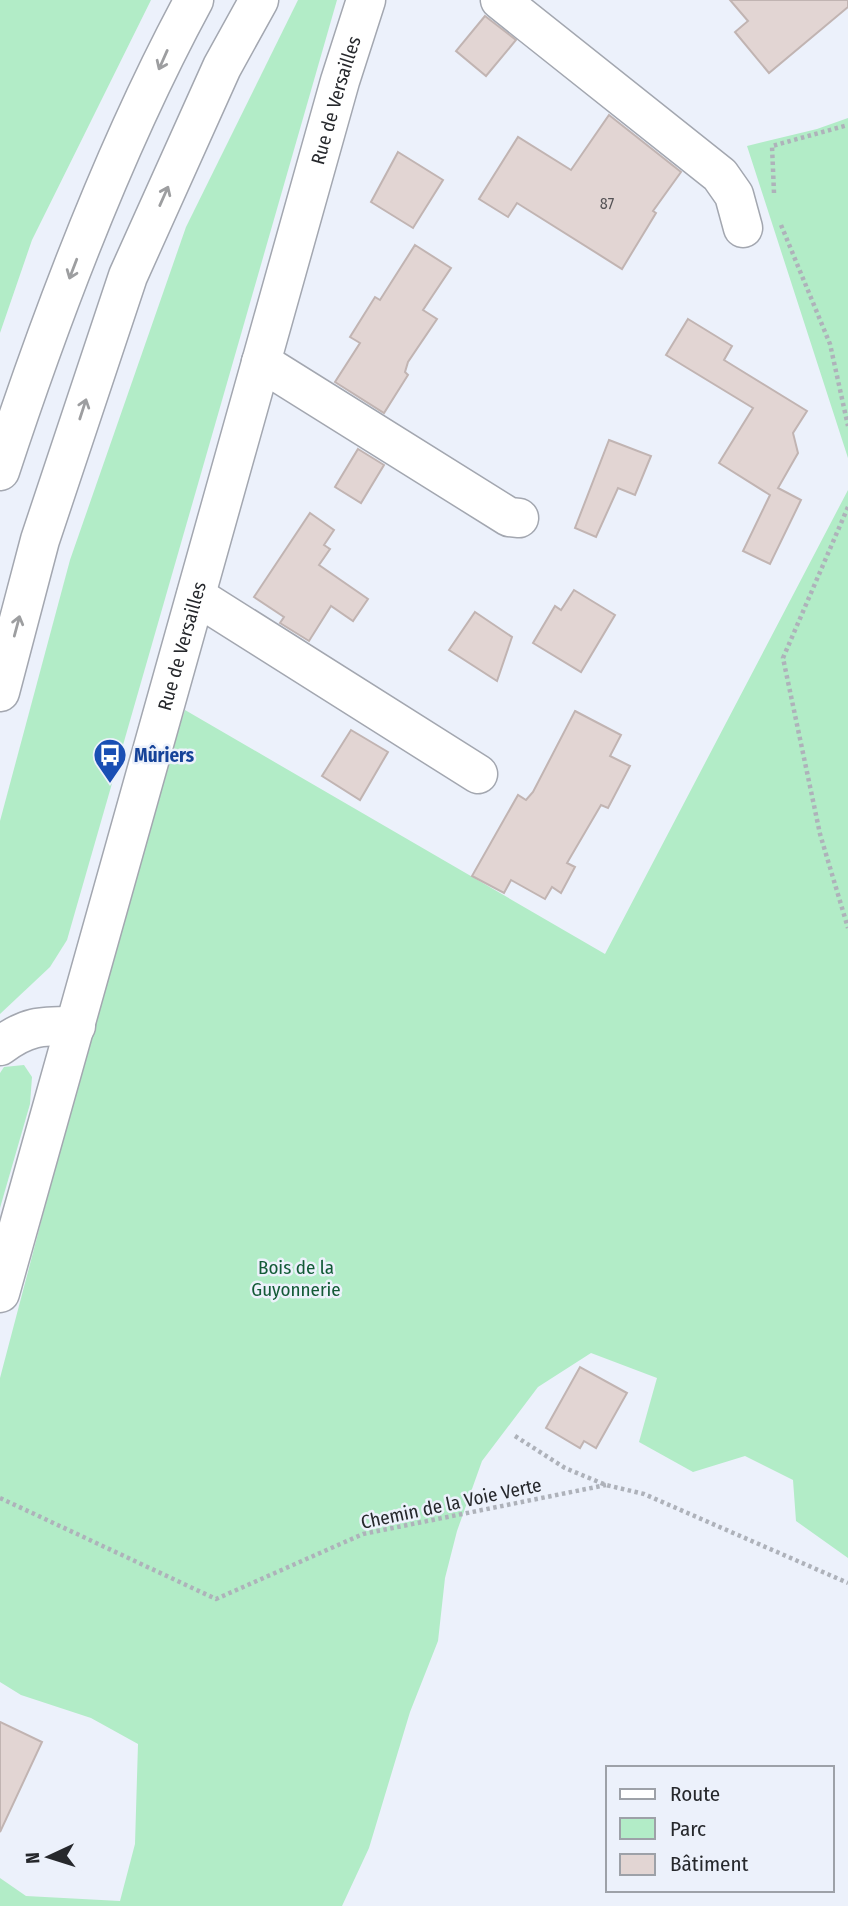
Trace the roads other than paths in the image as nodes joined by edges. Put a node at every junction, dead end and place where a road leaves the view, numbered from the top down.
1 (194, 0) edge
2 (259, 0) edge
3 (366, 0) edge
4 (500, 0) edge
5 (761, 224) road end
6 (261, 362) junction
7 (0, 471) edge
8 (519, 518) dead end
9 (195, 596) junction
10 (0, 692) edge
11 (478, 774) dead end
12 (76, 1026) junction
13 (0, 1046) edge
14 (0, 1293) edge

1 -> 7 main road
10 -> 2 main road
3 - 6 main road, Rue de Versailles
4 - 5 main road
6 - 8 main road
6 - 9 main road, Rue de Versailles
9 - 11 main road
9 - 12 main road, Rue de Versailles
12 - 13 main road
12 - 14 main road, Rue de Versailles

